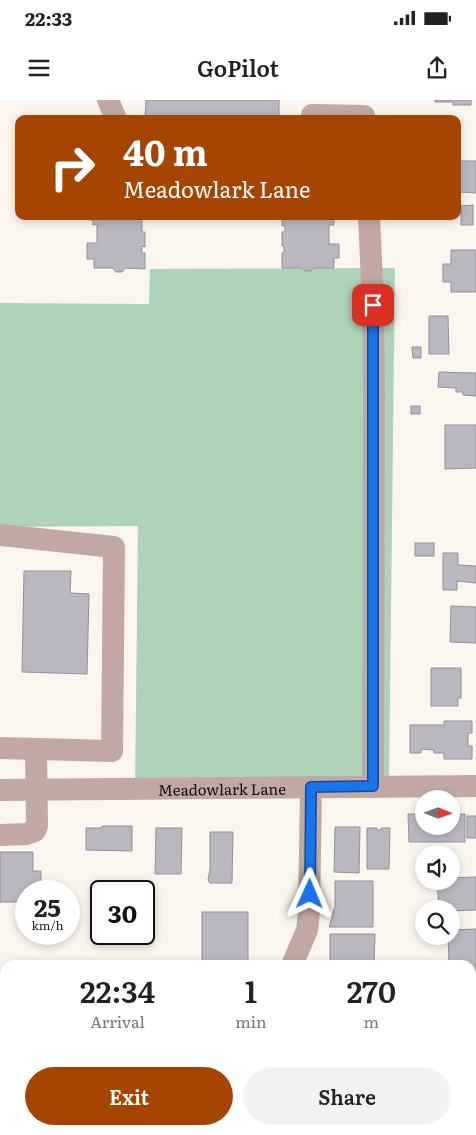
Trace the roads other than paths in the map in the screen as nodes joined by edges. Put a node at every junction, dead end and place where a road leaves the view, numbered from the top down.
1 (108, 100) edge
2 (364, 111) edge
3 (114, 115) edge
4 (312, 115) edge
5 (369, 220) edge
6 (0, 535) edge
7 (0, 748) edge
8 (36, 749) junction
9 (373, 786) junction
10 (476, 786) edge
11 (311, 787) junction
12 (36, 789) junction
13 (0, 790) edge
14 (0, 835) edge
15 (294, 960) edge

1 - 3 street
2 - 4 street
5 - 9 street
6 - 8 street
7 - 8 street
8 - 12 street
9 - 10 street, Meadowlark Lane
9 - 11 street, Meadowlark Lane
11 - 12 street, Meadowlark Lane
11 - 15 street
12 - 13 street, Meadowlark Lane
12 - 14 street

